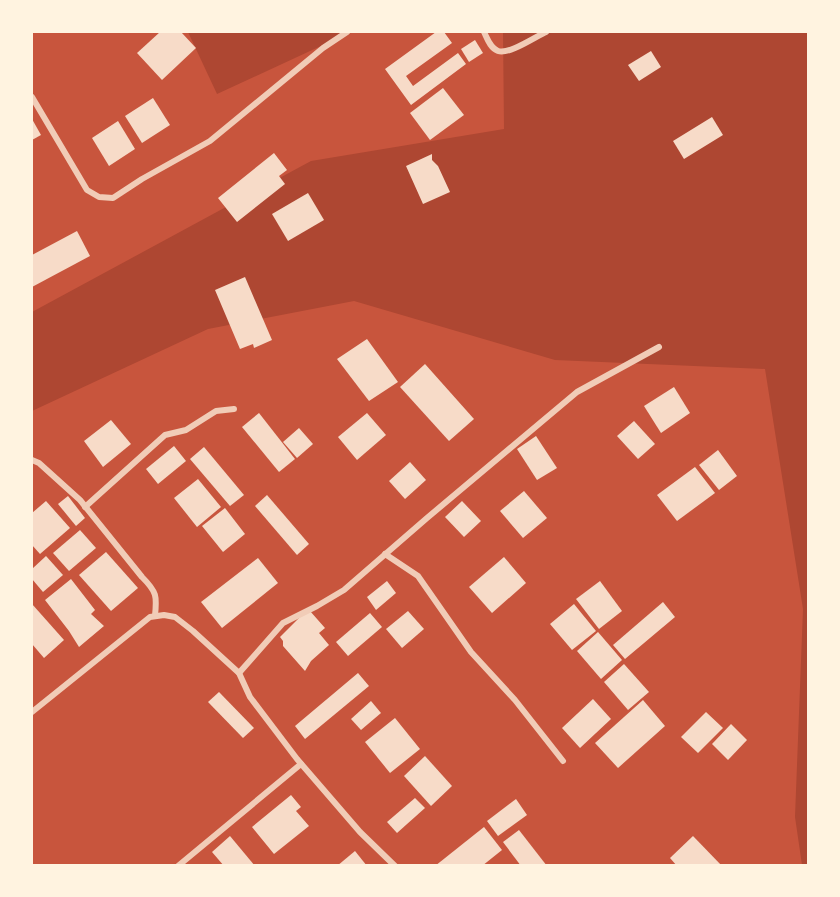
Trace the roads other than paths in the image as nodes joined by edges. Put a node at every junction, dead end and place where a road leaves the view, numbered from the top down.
1 (347, 32) edge
2 (484, 32) edge
3 (546, 32) edge
4 (32, 97) edge
5 (659, 347) dead end
6 (234, 409) dead end
7 (32, 460) edge
8 (86, 507) junction
9 (385, 554) junction
10 (154, 616) junction
11 (238, 673) junction
12 (32, 712) edge
13 (563, 761) dead end
14 (301, 764) junction
15 (178, 866) edge
16 (395, 866) edge

1 - 4 street
2 - 3 street
5 - 9 street
6 - 8 street
7 - 8 street
8 - 10 street
9 - 11 street
9 - 13 street
10 - 11 street
10 - 12 street
11 - 14 street
14 - 15 street
14 - 16 street

